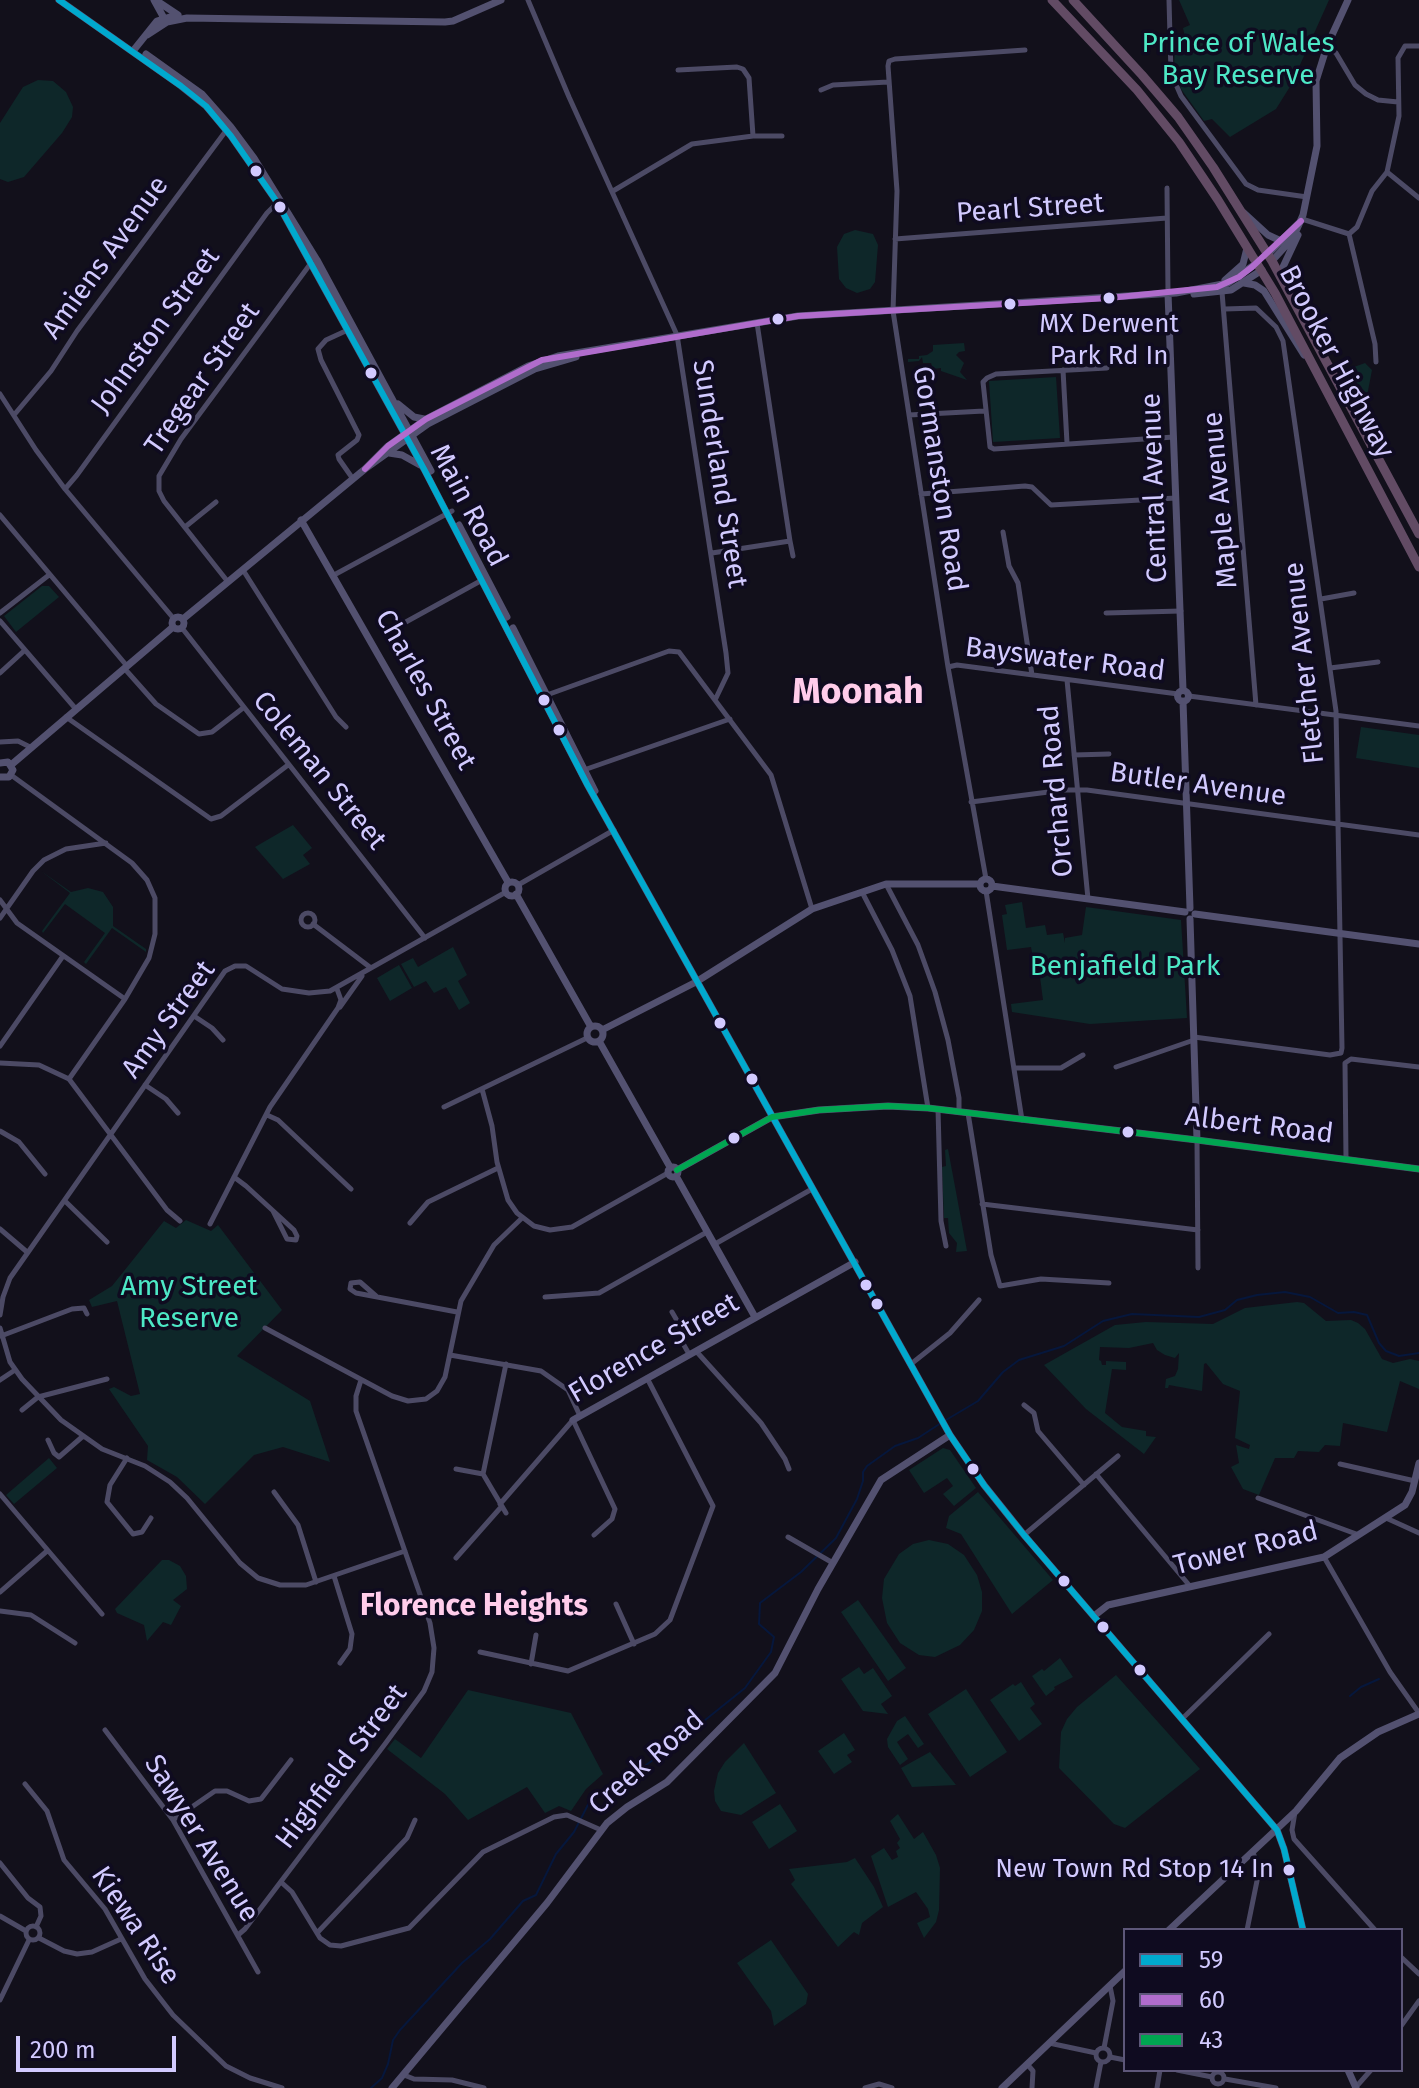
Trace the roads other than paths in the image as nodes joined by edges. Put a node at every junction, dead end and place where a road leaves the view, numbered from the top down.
1 (59, 0) edge
2 (66, 0) edge
3 (501, 0) edge
4 (528, 0) edge
5 (1052, 0) edge
6 (1073, 0) edge
7 (1169, 0) edge
8 (1348, 0) edge
9 (157, 1) edge
10 (184, 18) junction
11 (166, 19) junction
12 (1327, 46) junction
13 (1419, 46) edge
14 (135, 50) junction
15 (1025, 50) dead end
16 (678, 70) dead end
17 (888, 82) junction
18 (821, 90) dead end
19 (1398, 102) junction
20 (229, 128) junction
21 (753, 136) junction
22 (782, 136) dead end
23 (1387, 172) junction
24 (1167, 188) dead end
25 (613, 191) junction
26 (1307, 198) junction
27 (1419, 198) edge
28 (279, 201) junction
29 (1237, 206) junction
30 (1167, 218) junction
31 (1301, 222) junction
32 (1349, 234) junction
33 (895, 239) junction
34 (1281, 241) junction
35 (1247, 245) junction
36 (1270, 258) junction
37 (315, 261) junction
38 (1260, 266) junction
39 (1282, 280) junction
40 (1244, 283) junction
41 (1209, 288) junction
42 (1222, 292) junction
43 (1172, 293) junction
44 (1225, 309) junction
45 (893, 311) junction
46 (757, 322) junction
47 (352, 328) junction
48 (677, 335) junction
49 (593, 351) junction
50 (1376, 362) dead end
51 (1313, 366) junction
52 (1107, 368) dead end
53 (1063, 370) junction
54 (388, 389) junction
55 (0, 394) edge
56 (984, 411) junction
57 (14, 415) junction
58 (909, 415) junction
59 (426, 419) junction
60 (397, 420) junction
61 (409, 434) junction
62 (1175, 437) junction
63 (1067, 443) junction
64 (389, 450) junction
65 (424, 469) junction
66 (353, 479) junction
67 (65, 489) junction
68 (921, 494) junction
69 (1177, 498) junction
70 (216, 502) dead end
71 (450, 512) junction
72 (0, 515) edge
73 (301, 520) junction
74 (185, 527) junction
75 (1003, 532) dead end
76 (1419, 534) edge
77 (790, 541) junction
78 (712, 553) junction
79 (793, 556) dead end
80 (1419, 567) edge
81 (243, 570) junction
82 (49, 575) junction
83 (334, 575) junction
84 (485, 579) junction
85 (228, 582) junction
86 (1354, 593) dead end
87 (1321, 599) junction
88 (1181, 611) junction
89 (0, 613) edge
90 (1106, 613) dead end
91 (0, 621) edge
92 (178, 623) junction
93 (404, 623) dead end
94 (25, 650) junction
95 (1378, 662) dead end
96 (126, 667) junction
97 (948, 667) junction
98 (1330, 668) junction
99 (0, 673) edge
100 (1032, 675) junction
101 (1067, 680) junction
102 (545, 695) junction
103 (1183, 695) junction
104 (716, 698) junction
105 (1256, 705) junction
106 (75, 708) junction
107 (243, 708) junction
108 (1335, 715) junction
109 (65, 717) junction
110 (731, 719) junction
111 (1419, 726) edge
112 (346, 727) dead end
113 (0, 742) edge
114 (30, 747) junction
115 (1109, 754) dead end
116 (1074, 755) junction
117 (0, 763) edge
118 (11, 765) junction
119 (288, 765) junction
120 (582, 770) junction
121 (11, 775) junction
122 (0, 777) edge
123 (1077, 789) junction
124 (971, 802) junction
125 (1187, 804) junction
126 (1338, 824) junction
127 (614, 830) junction
128 (1419, 835) edge
129 (106, 843) junction
130 (508, 882) junction
131 (886, 884) junction
132 (518, 885) junction
133 (986, 885) junction
134 (862, 891) junction
135 (506, 892) junction
136 (516, 894) junction
137 (1088, 899) junction
138 (0, 900) edge
139 (812, 909) junction
140 (7, 910) junction
141 (1190, 913) junction
142 (0, 918) edge
143 (313, 924) dead end
144 (1340, 933) junction
145 (425, 938) junction
146 (1419, 944) edge
147 (63, 956) junction
148 (368, 970) junction
149 (696, 982) junction
150 (337, 989) junction
151 (125, 999) junction
152 (338, 1008) junction
153 (194, 1016) junction
154 (591, 1027) junction
155 (602, 1030) junction
156 (587, 1038) junction
157 (1194, 1038) junction
158 (223, 1040) dead end
159 (599, 1041) junction
160 (0, 1046) edge
161 (1083, 1055) dead end
162 (0, 1063) edge
163 (1116, 1067) dead end
164 (1419, 1067) edge
165 (1015, 1068) junction
166 (69, 1079) junction
167 (145, 1085) junction
168 (482, 1089) junction
169 (444, 1107) dead end
170 (928, 1108) junction
171 (938, 1109) junction
172 (963, 1112) junction
173 (178, 1113) dead end
174 (267, 1115) junction
175 (772, 1117) junction
176 (1022, 1120) junction
177 (0, 1131) edge
178 (111, 1134) junction
179 (1197, 1140) junction
180 (1346, 1159) junction
181 (498, 1168) junction
182 (1419, 1169) edge
183 (673, 1172) junction
184 (45, 1174) dead end
185 (234, 1177) junction
186 (351, 1189) dead end
187 (812, 1189) junction
188 (65, 1201) junction
189 (982, 1204) junction
190 (273, 1211) junction
191 (522, 1218) junction
192 (180, 1221) dead end
193 (410, 1223) dead end
194 (210, 1224) dead end
195 (0, 1229) edge
196 (1198, 1230) junction
197 (707, 1232) junction
198 (107, 1242) dead end
199 (714, 1245) junction
200 (946, 1246) dead end
201 (27, 1252) junction
202 (855, 1262) junction
203 (1198, 1268) dead end
204 (1109, 1283) dead end
205 (376, 1296) junction
206 (545, 1297) dead end
207 (979, 1300) dead end
208 (457, 1312) junction
209 (672, 1312) dead end
210 (87, 1314) dead end
211 (0, 1315) edge
212 (755, 1317) junction
213 (0, 1328) edge
214 (265, 1328) dead end
215 (0, 1336) edge
216 (693, 1353) junction
217 (450, 1355) junction
218 (506, 1364) junction
219 (911, 1364) junction
220 (15, 1370) junction
221 (647, 1378) junction
222 (107, 1379) dead end
223 (0, 1380) edge
224 (361, 1380) junction
225 (38, 1397) junction
226 (1024, 1405) dead end
227 (22, 1410) dead end
228 (577, 1418) junction
229 (948, 1431) junction
230 (82, 1437) junction
231 (48, 1440) dead end
232 (1118, 1456) dead end
233 (127, 1458) junction
234 (1419, 1463) edge
235 (1340, 1464) dead end
236 (456, 1469) dead end
237 (789, 1469) dead end
238 (483, 1474) junction
239 (1096, 1474) junction
240 (1415, 1481) junction
241 (1084, 1485) junction
242 (274, 1492) dead end
243 (0, 1494) edge
244 (1258, 1498) dead end
245 (501, 1505) junction
246 (506, 1513) dead end
247 (151, 1518) dead end
248 (1386, 1518) junction
249 (1419, 1533) edge
250 (594, 1535) dead end
251 (1024, 1535) junction
252 (788, 1537) dead end
253 (1358, 1537) junction
254 (47, 1551) junction
255 (405, 1551) junction
256 (1328, 1555) junction
257 (456, 1558) dead end
258 (833, 1563) junction
259 (334, 1576) junction
260 (316, 1582) junction
261 (1189, 1585) junction
262 (0, 1592) edge
263 (616, 1604) dead end
264 (0, 1611) edge
265 (102, 1614) dead end
266 (1094, 1616) junction
267 (1269, 1634) dead end
268 (536, 1635) dead end
269 (75, 1643) dead end
270 (634, 1644) junction
271 (480, 1652) dead end
272 (340, 1663) dead end
273 (531, 1664) junction
274 (1419, 1713) edge
275 (1181, 1719) junction
276 (105, 1730) dead end
277 (291, 1760) dead end
278 (25, 1784) dead end
279 (1296, 1811) junction
280 (173, 1820) junction
281 (415, 1820) dead end
282 (601, 1830) junction
283 (1277, 1830) junction
284 (1252, 1851) junction
285 (0, 1863) edge
286 (281, 1882) junction
287 (0, 1916) edge
288 (36, 1927) junction
289 (1171, 1928) edge
290 (1247, 1928) edge
291 (1303, 1928) edge
292 (1373, 1928) edge
293 (26, 1931) junction
294 (317, 1933) junction
295 (238, 1935) junction
296 (39, 1938) junction
297 (121, 1939) junction
298 (29, 1940) junction
299 (1403, 1959) edge
300 (258, 1972) dead end
301 (1123, 1973) edge
302 (1419, 1974) edge
303 (1110, 1986) junction
304 (0, 2000) edge
305 (1419, 2001) edge
306 (1417, 2009) edge
307 (1403, 2024) edge
308 (1049, 2043) junction
309 (1104, 2048) junction
310 (1096, 2053) junction
311 (1110, 2057) junction
312 (1123, 2060) edge
313 (1101, 2062) junction
314 (1027, 2064) junction
315 (1187, 2072) edge
316 (1215, 2072) edge
317 (1221, 2072) edge
318 (1369, 2072) edge
319 (404, 2075) junction
320 (1212, 2077) junction
321 (1225, 2079) junction
322 (1217, 2086) edge
323 (282, 2088) edge
324 (392, 2088) edge
325 (484, 2088) edge
326 (865, 2088) edge
327 (892, 2088) edge
328 (1002, 2088) edge
329 (1032, 2088) edge
330 (1096, 2088) edge
331 (1276, 2088) edge
332 (1356, 2088) edge

1 - 14 street, Main Road
2 - 14 street, Main Road
3 - 10 street
4 - 25 street, Sunderland Street
5 - 35 highway, Brooker Highway
6 - 29 highway, Brooker Highway
7 - 26 street
8 - 12 street
9 - 10 street
9 - 11 street
10 - 11 street
11 - 14 street
12 - 19 street
12 - 26 street
13 - 19 street
14 - 20 street, Main Road
15 - 17 street, Gormanston Road
16 - 21 street
17 - 18 street
17 - 33 street, Gormanston Road
19 - 23 street
20 - 28 street, Main Road
20 - 57 street, Amiens Avenue
21 - 22 street
21 - 25 street
23 - 27 street
23 - 32 street
24 - 30 street, Central Avenue
25 - 48 street, Sunderland Street
26 - 31 street
28 - 37 street, Main Road
28 - 67 street, Johnston Street
29 - 34 street
29 - 36 highway, Brooker Highway
30 - 33 street, Pearl Street
30 - 43 street, Central Avenue
31 - 32 street
31 - 34 street
31 - 36 street
31 - 39 street
32 - 50 street
33 - 45 street, Gormanston Road
34 - 36 street
35 - 38 highway, Brooker Highway
35 - 41 street
36 - 38 highway
36 - 39 highway, Brooker Highway
37 - 47 street, Main Road
37 - 74 street, Tregear Street
38 - 40 street
38 - 41 street
38 - 51 highway, Brooker Highway
39 - 76 highway, Brooker Highway
40 - 42 street
40 - 51 street
41 - 43 street
42 - 43 street
42 - 44 street, Maple Avenue
43 - 45 street
43 - 62 street, Central Avenue
44 - 87 street, Fletcher Avenue
44 - 105 street, Maple Avenue
45 - 46 street
45 - 58 street, Gormanston Road
46 - 48 street
46 - 77 street
47 - 54 street, Main Road
47 - 60 street, Main Road
47 - 66 street
48 - 49 street
48 - 78 street, Sunderland Street
49 - 59 street
49 - 61 street
51 - 80 highway, Brooker Highway
52 - 53 street
53 - 56 street
53 - 63 street
54 - 59 street
54 - 61 street, Main Road
55 - 57 street, Coleman Street
56 - 58 street
56 - 63 street
57 - 67 street, Coleman Street
58 - 68 street, Gormanston Road
59 - 61 street
60 - 61 street, Main Road
60 - 64 street
61 - 64 street
61 - 65 street, Main Road
61 - 71 street, Main Road
62 - 63 street
62 - 69 street, Central Avenue
64 - 65 street
64 - 66 street
65 - 71 street, Main Road
66 - 73 street
67 - 92 street, Coleman Street
68 - 69 street
68 - 97 street, Gormanston Road
69 - 88 street, Central Avenue
70 - 74 street
71 - 83 street
71 - 84 street, Main Road
72 - 82 street
73 - 81 street
73 - 83 street, Charles Street
74 - 85 street, Tregear Street
75 - 100 street
77 - 78 street
77 - 79 street
78 - 104 street, Sunderland Street
81 - 85 street
81 - 112 street
82 - 89 street
82 - 96 street
83 - 130 street, Charles Street
84 - 93 street
84 - 102 street, Main Road
85 - 92 street
86 - 87 street
87 - 98 street, Fletcher Avenue
88 - 90 street
88 - 103 street, Central Avenue
91 - 94 street
92 - 96 street
92 - 107 street, Coleman Street
94 - 99 street
94 - 106 street
95 - 98 street
96 - 106 street
96 - 107 street
97 - 100 street, Bayswater Road
97 - 124 street, Gormanston Road
98 - 108 street, Fletcher Avenue
100 - 101 street, Bayswater Road
101 - 103 street, Bayswater Road
101 - 116 street, Orchard Road
102 - 104 street
102 - 120 street, Main Road
103 - 105 street, Bayswater Road
103 - 125 street, Central Avenue
104 - 110 street
105 - 108 street, Bayswater Road
106 - 109 street
107 - 119 street, Coleman Street
108 - 111 street, Bayswater Road
108 - 126 street, Fletcher Avenue
109 - 114 street
109 - 119 street
110 - 120 street
110 - 139 street
113 - 114 street
114 - 118 street
115 - 116 street
116 - 123 street, Orchard Road
117 - 118 street
118 - 121 street
119 - 145 street, Coleman Street
120 - 127 street, Main Road
121 - 122 street
121 - 129 street
123 - 124 street, Butler Avenue
123 - 125 street, Butler Avenue
123 - 137 street, Orchard Road
124 - 133 street, Gormanston Road
125 - 126 street, Butler Avenue
125 - 141 street, Central Avenue
126 - 128 street, Butler Avenue
126 - 144 street, Fletcher Avenue
127 - 132 street
127 - 149 street, Main Road
129 - 140 street
129 - 151 street
130 - 132 street
130 - 135 street
131 - 133 street
131 - 134 street
131 - 172 street
132 - 136 street
133 - 137 street
133 - 165 street, Gormanston Road
134 - 139 street
134 - 170 street
135 - 136 street
135 - 145 street, Amy Street
136 - 154 street
137 - 141 street
138 - 140 street
139 - 149 street
140 - 142 street
140 - 147 street
141 - 144 street
141 - 157 street, Central Avenue
143 - 148 street
144 - 146 street
144 - 157 street, Fletcher Avenue
145 - 148 street, Amy Street
147 - 151 street
147 - 160 street
148 - 150 street, Amy Street
148 - 152 street
149 - 155 street
149 - 175 street, Main Road
150 - 152 street
150 - 153 street, Amy Street
151 - 166 street
152 - 174 street
153 - 158 street
153 - 167 street, Amy Street
154 - 155 street
154 - 156 street
155 - 159 street
156 - 159 street
156 - 168 street
157 - 163 street
157 - 179 street, Central Avenue
159 - 183 street
161 - 165 street
162 - 166 street
164 - 180 street
165 - 176 street, Gormanston Road
166 - 178 street
167 - 173 street
167 - 178 street, Amy Street
168 - 169 street
168 - 181 street
170 - 171 street, Albert Road
170 - 175 street, Albert Road
171 - 172 street, Albert Road
171 - 200 street
172 - 176 street, Albert Road
172 - 189 street
174 - 185 street
174 - 186 street
175 - 183 street, Albert Road
175 - 187 street, Main Road
176 - 179 street, Albert Road
177 - 184 street
178 - 188 street, Amy Street
178 - 192 street
179 - 180 street, Albert Road
179 - 196 street, Central Avenue
180 - 182 street, Albert Road
181 - 191 street
181 - 193 street
183 - 191 street, Albert Road
183 - 197 street
185 - 190 street
185 - 194 street
187 - 199 street
187 - 202 street, Main Road
188 - 198 street
188 - 201 street, Amy Street
189 - 196 street
189 - 204 street
190 - 190 street
191 - 208 street
195 - 201 street
196 - 203 street, Central Avenue
197 - 199 street
197 - 206 street
199 - 212 street
201 - 211 street, Amy Street
202 - 212 street, Florence Street
202 - 219 street, Main Road
205 - 205 street
205 - 208 street
207 - 219 street
208 - 217 street
209 - 216 street
210 - 215 street
212 - 216 street, Florence Street
213 - 215 street
214 - 224 street
215 - 220 street
216 - 221 street, Florence Street
216 - 237 street
217 - 218 street
217 - 224 street
218 - 228 street
218 - 238 street
219 - 229 street, Main Road
220 - 223 street
220 - 225 street
221 - 228 street, Florence Street
221 - 270 street
222 - 225 street
224 - 255 street, Highfield Street
225 - 227 street
225 - 230 street
226 - 241 street
228 - 245 street, Florence Street
228 - 250 street
229 - 251 street, Main Road
229 - 258 street, Creek Road
230 - 231 street
230 - 233 street
232 - 239 street
233 - 247 street
233 - 260 street
234 - 240 street, Tower Road
235 - 240 street
236 - 238 street
238 - 245 street
239 - 241 street
239 - 261 street
240 - 248 street, Tower Road
241 - 251 street
242 - 260 street
243 - 254 street
244 - 253 street
245 - 246 street
245 - 257 street, Florence Street
248 - 249 street
248 - 253 street, Tower Road
251 - 266 street, Main Road
252 - 258 street
253 - 256 street, Tower Road
254 - 262 street
254 - 265 street
255 - 259 street
255 - 286 street, Highfield Street
256 - 261 street, Tower Road
256 - 274 street
258 - 282 street, Creek Road
259 - 260 street
259 - 272 street
261 - 266 street, Tower Road
263 - 270 street
264 - 269 street
266 - 275 street, Main Road
267 - 275 street
268 - 273 street
270 - 273 street
271 - 273 street
274 - 279 street
275 - 283 street, Main Road
276 - 280 street, Sawyer Avenue
277 - 280 street
278 - 297 street, Kiewa Rise
279 - 283 street
279 - 292 street
280 - 295 street, Sawyer Avenue
281 - 294 street
282 - 294 street
282 - 319 street, Creek Road
283 - 284 street
283 - 291 street
284 - 289 street
284 - 290 street
285 - 288 street
286 - 294 street
286 - 295 street, Highfield Street
287 - 293 street
288 - 293 street
288 - 296 street
293 - 298 street
295 - 300 street, Sawyer Avenue
296 - 297 street
296 - 298 street
297 - 323 street, Kiewa Rise
298 - 304 street
299 - 302 street
301 - 303 street
303 - 308 street
303 - 309 street
305 - 306 street
306 - 307 street
308 - 310 street
308 - 314 street
309 - 310 street
309 - 311 street
310 - 313 street
311 - 312 street
311 - 313 street
313 - 330 street
314 - 328 street
314 - 329 street
315 - 320 street
316 - 320 street
317 - 321 street
318 - 332 street
319 - 324 street, Creek Road
319 - 325 street
320 - 322 street
321 - 322 street
321 - 331 street
326 - 327 street

